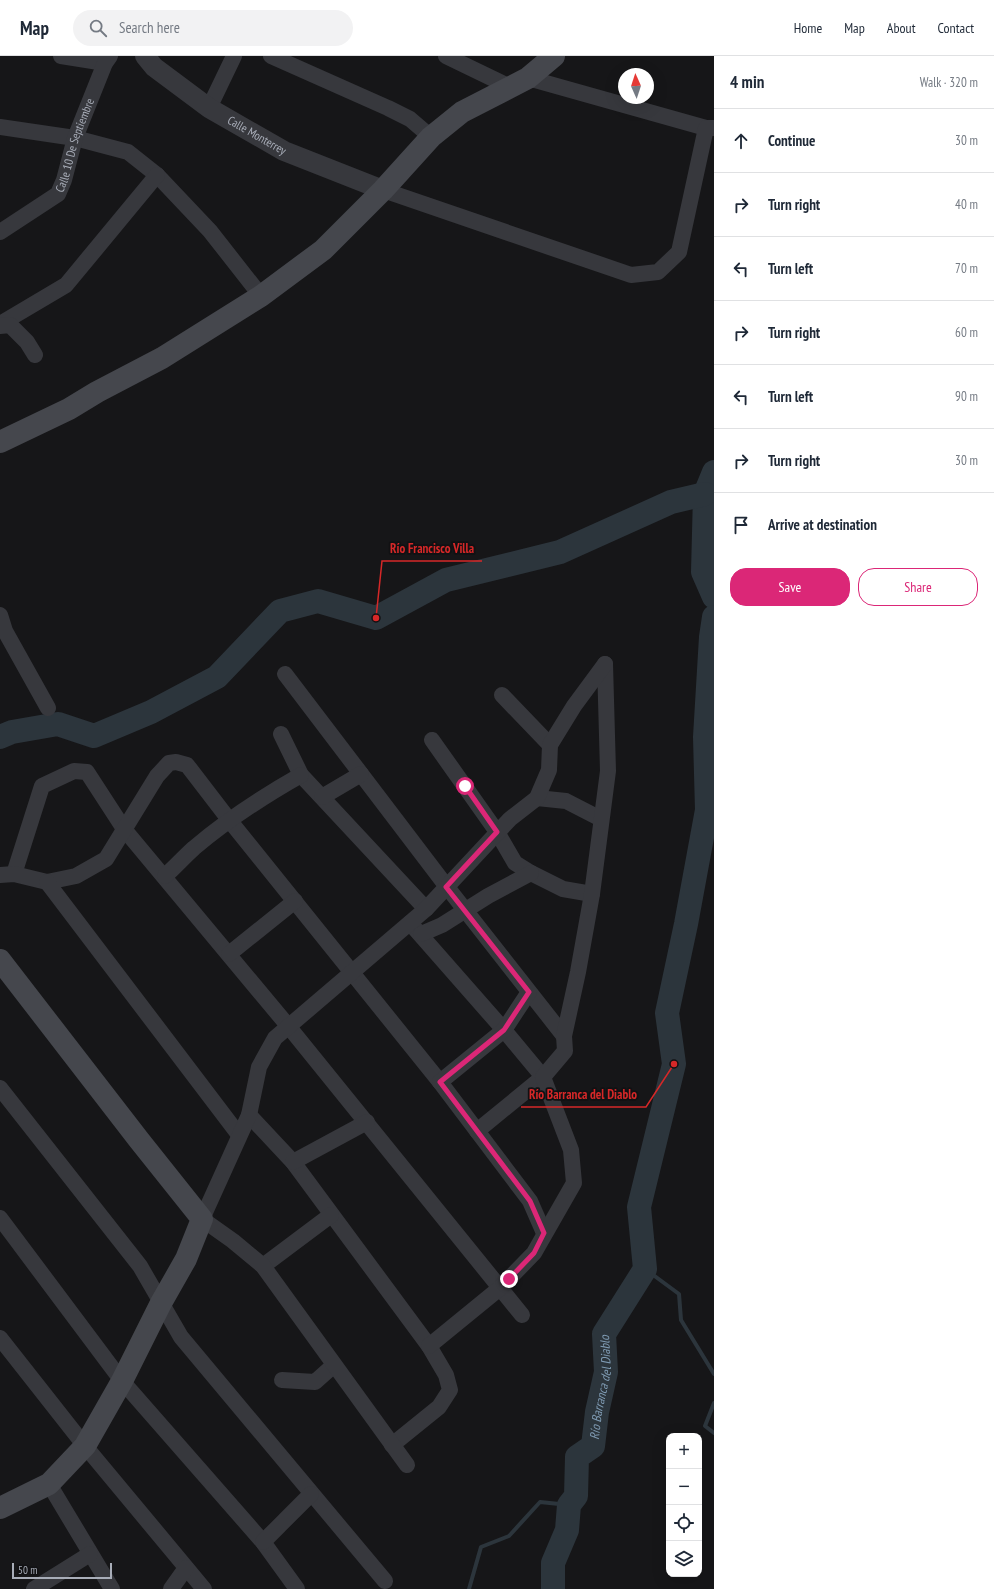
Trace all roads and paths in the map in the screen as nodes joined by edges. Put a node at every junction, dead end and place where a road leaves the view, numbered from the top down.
1 (61, 56) edge
2 (234, 56) edge
3 (271, 56) edge
4 (446, 56) edge
5 (554, 56) edge
6 (108, 60) edge
7 (153, 60) edge
8 (519, 82) junction
9 (209, 108) junction
10 (0, 127) edge
11 (710, 128) edge
12 (432, 137) junction
13 (75, 138) junction
14 (157, 175) junction
15 (383, 190) junction
16 (1, 228) edge
17 (261, 296) junction
18 (0, 325) edge
19 (35, 355) dead end
20 (0, 442) edge
21 (0, 615) edge
22 (285, 674) dead end
23 (502, 695) dead end
24 (48, 708) dead end
25 (281, 734) dead end
26 (432, 740) dead end
27 (550, 744) junction
28 (361, 774) junction
29 (301, 775) junction
30 (322, 797) junction
31 (537, 798) junction
32 (602, 819) junction
33 (230, 821) junction
34 (124, 829) junction
35 (497, 832) junction
36 (531, 873) junction
37 (7, 874) edge
38 (165, 876) junction
39 (48, 882) junction
40 (446, 887) junction
41 (592, 894) junction
42 (295, 901) junction
43 (426, 909) junction
44 (466, 912) junction
45 (416, 929) junction
46 (229, 954) junction
47 (0, 960) edge
48 (353, 972) junction
49 (529, 992) junction
50 (289, 1027) junction
51 (504, 1030) junction
52 (564, 1036) junction
53 (543, 1077) junction
54 (440, 1082) junction
55 (0, 1088) edge
56 (249, 1115) junction
57 (367, 1122) junction
58 (477, 1130) junction
59 (239, 1135) junction
60 (293, 1162) junction
61 (331, 1215) junction
62 (0, 1218) edge
63 (202, 1219) junction
64 (544, 1233) junction
65 (263, 1266) junction
66 (500, 1288) junction
67 (161, 1304) junction
68 (522, 1315) dead end
69 (0, 1338) edge
70 (429, 1346) junction
71 (334, 1365) junction
72 (282, 1380) dead end
73 (122, 1382) junction
74 (392, 1445) junction
75 (85, 1446) junction
76 (407, 1465) dead end
77 (49, 1484) junction
78 (311, 1494) junction
79 (0, 1508) edge
80 (263, 1542) junction
81 (90, 1554) junction
82 (186, 1568) junction
83 (385, 1581) dead end
84 (34, 1589) edge
85 (112, 1589) edge
86 (170, 1589) edge
87 (204, 1589) edge
88 (297, 1589) edge

1 - 6 street
2 - 9 street
3 - 12 street
4 - 8 street
5 - 8 main road
6 - 13 street, Calle 10 De Septiembre
7 - 9 street, Calle Monterrey
8 - 11 street
8 - 12 main road
9 - 15 street, Calle Monterrey
10 - 13 street
11 - 15 street
12 - 15 main road
13 - 14 street
13 - 16 street, Calle 10 De Septiembre
14 - 17 street
14 - 18 street
15 - 17 main road
17 - 20 main road
18 - 19 street
21 - 24 street
22 - 28 street
23 - 27 street
25 - 29 street
26 - 35 street
27 - 31 street
27 - 32 street
28 - 30 street
28 - 40 street
29 - 30 street
29 - 33 street
30 - 43 street
31 - 32 street
31 - 35 street
32 - 41 street
33 - 34 street
33 - 38 street
33 - 42 street
34 - 37 street
34 - 38 street
34 - 39 street
35 - 36 street
35 - 40 street
36 - 41 street
36 - 44 street
37 - 39 street
38 - 46 street
39 - 59 street
40 - 43 street
40 - 44 street
41 - 52 street
42 - 46 street
42 - 48 street
43 - 45 street
44 - 45 street
44 - 49 street
45 - 48 street
45 - 51 street
46 - 50 street
47 - 63 main road
48 - 50 street
48 - 54 street
49 - 51 street
49 - 52 street
50 - 56 street
50 - 57 street
51 - 53 street
51 - 54 street
52 - 53 street
53 - 58 street
53 - 64 street
54 - 58 street
55 - 67 street
56 - 59 street
56 - 60 street
57 - 60 street
57 - 66 street
58 - 64 street
59 - 63 street
60 - 61 street
61 - 65 street
61 - 70 street
62 - 73 street
63 - 65 street
63 - 67 main road
64 - 66 street
65 - 71 street
66 - 68 street
66 - 70 street
67 - 73 main road
67 - 78 street
69 - 75 street
70 - 74 street
71 - 72 street
71 - 74 street
73 - 75 main road
73 - 80 street
74 - 76 street
75 - 77 main road
75 - 82 street
77 - 79 main road
77 - 81 street
78 - 80 street
78 - 83 street
80 - 88 street
81 - 84 street
81 - 85 street
82 - 86 street
82 - 87 street

